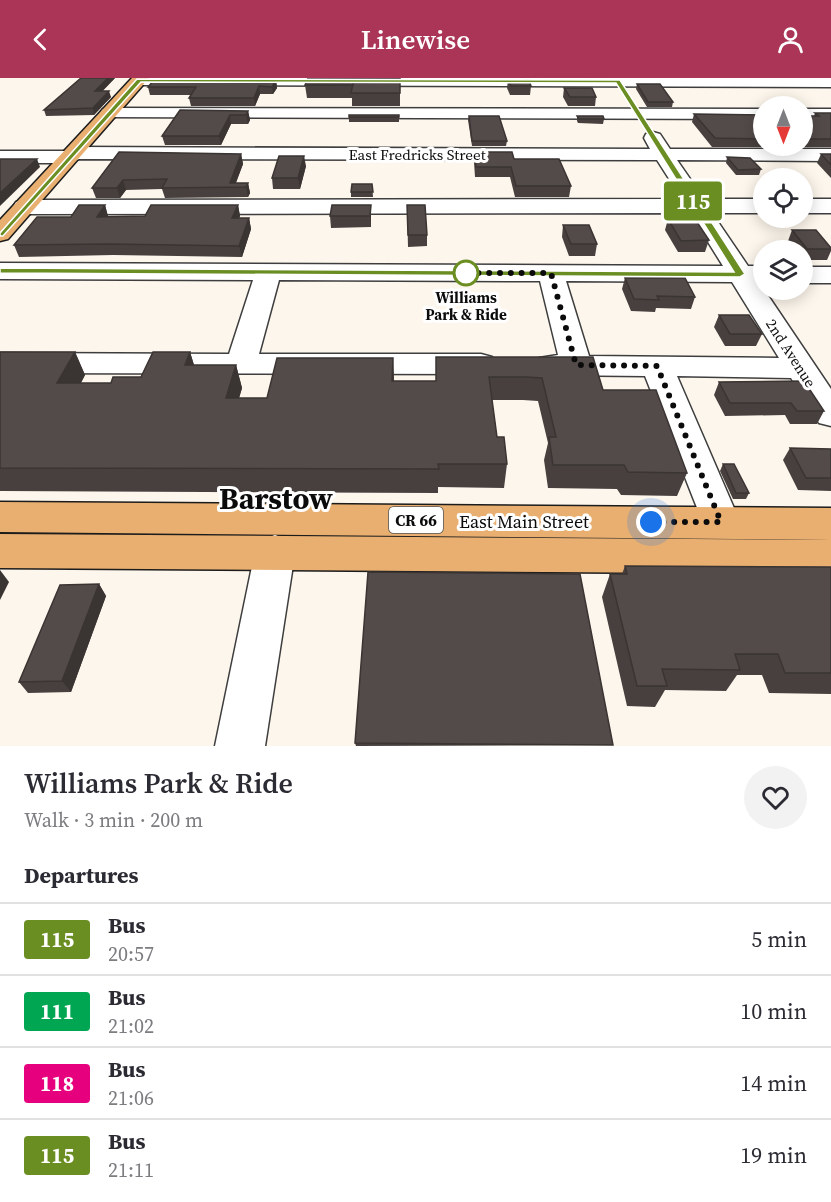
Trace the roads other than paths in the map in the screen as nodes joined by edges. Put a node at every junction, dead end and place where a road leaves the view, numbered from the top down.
1 (140, 79) edge
2 (474, 79) edge
3 (617, 80) edge
4 (655, 80) edge
5 (831, 82) edge
6 (109, 113) junction
7 (639, 114) junction
8 (753, 114) edge
9 (813, 114) edge
10 (831, 114) edge
11 (663, 154) junction
12 (72, 155) junction
13 (831, 155) edge
14 (0, 157) edge
15 (696, 205) junction
16 (753, 206) edge
17 (813, 206) edge
18 (831, 206) edge
19 (24, 207) junction
20 (0, 234) edge
21 (0, 271) edge
22 (268, 272) junction
23 (551, 273) junction
24 (752, 274) edge
25 (813, 275) edge
26 (831, 275) edge
27 (0, 363) edge
28 (241, 363) junction
29 (576, 365) junction
30 (657, 366) junction
31 (801, 368) junction
32 (831, 415) edge
33 (0, 518) edge
34 (721, 522) junction
35 (831, 524) edge
36 (0, 551) edge
37 (275, 552) junction
38 (831, 557) edge
39 (240, 746) edge

1 - 2 street
1 - 6 main road
2 - 3 street
3 - 4 street
3 - 7 street, 2nd Avenue
4 - 5 street
6 - 7 street
6 - 12 main road
7 - 8 street
7 - 11 street, 2nd Avenue
9 - 10 street
11 - 12 street, East Fredricks Street
11 - 13 street, East Fredricks Street
11 - 15 street, 2nd Avenue
12 - 14 street, East Fredricks Street
12 - 19 main road
15 - 16 street
15 - 19 street
15 - 24 street, 2nd Avenue
17 - 18 street
19 - 20 main road
21 - 22 street
22 - 23 street
22 - 28 street
23 - 24 street
23 - 29 street
24 - 31 street, 2nd Avenue
25 - 26 street
27 - 28 street
28 - 29 street
29 - 30 street
30 - 31 street
30 - 34 street
31 - 32 street, 2nd Avenue
33 - 34 main road, East Main Street / CR 66
34 - 35 main road, East Main Street / CR 66
36 - 37 main road, East Main Street / CR 66
37 - 38 main road, East Main Street / CR 66
37 - 39 street

